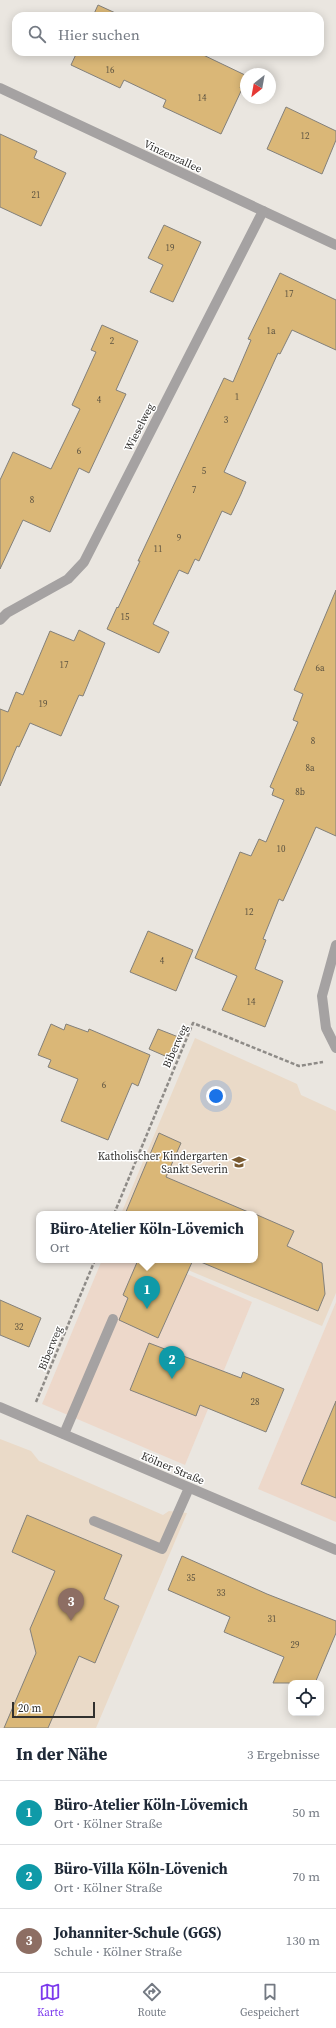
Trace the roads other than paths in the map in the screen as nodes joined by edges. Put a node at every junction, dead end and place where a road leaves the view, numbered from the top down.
1 (0, 88) edge
2 (263, 211) junction
3 (336, 245) edge
4 (0, 620) edge
5 (336, 944) edge
6 (336, 1048) edge
7 (112, 1320) dead end
8 (0, 1407) edge
9 (64, 1434) junction
10 (189, 1488) junction
11 (94, 1521) dead end
12 (336, 1550) edge

1 - 2 street, Vinzenzallee
2 - 3 street, Vinzenzallee
2 - 4 street, Wieselweg
5 - 6 street
7 - 9 street
8 - 9 street, Kölner Straße
9 - 10 street, Kölner Straße
10 - 11 street
10 - 12 street, Kölner Straße

